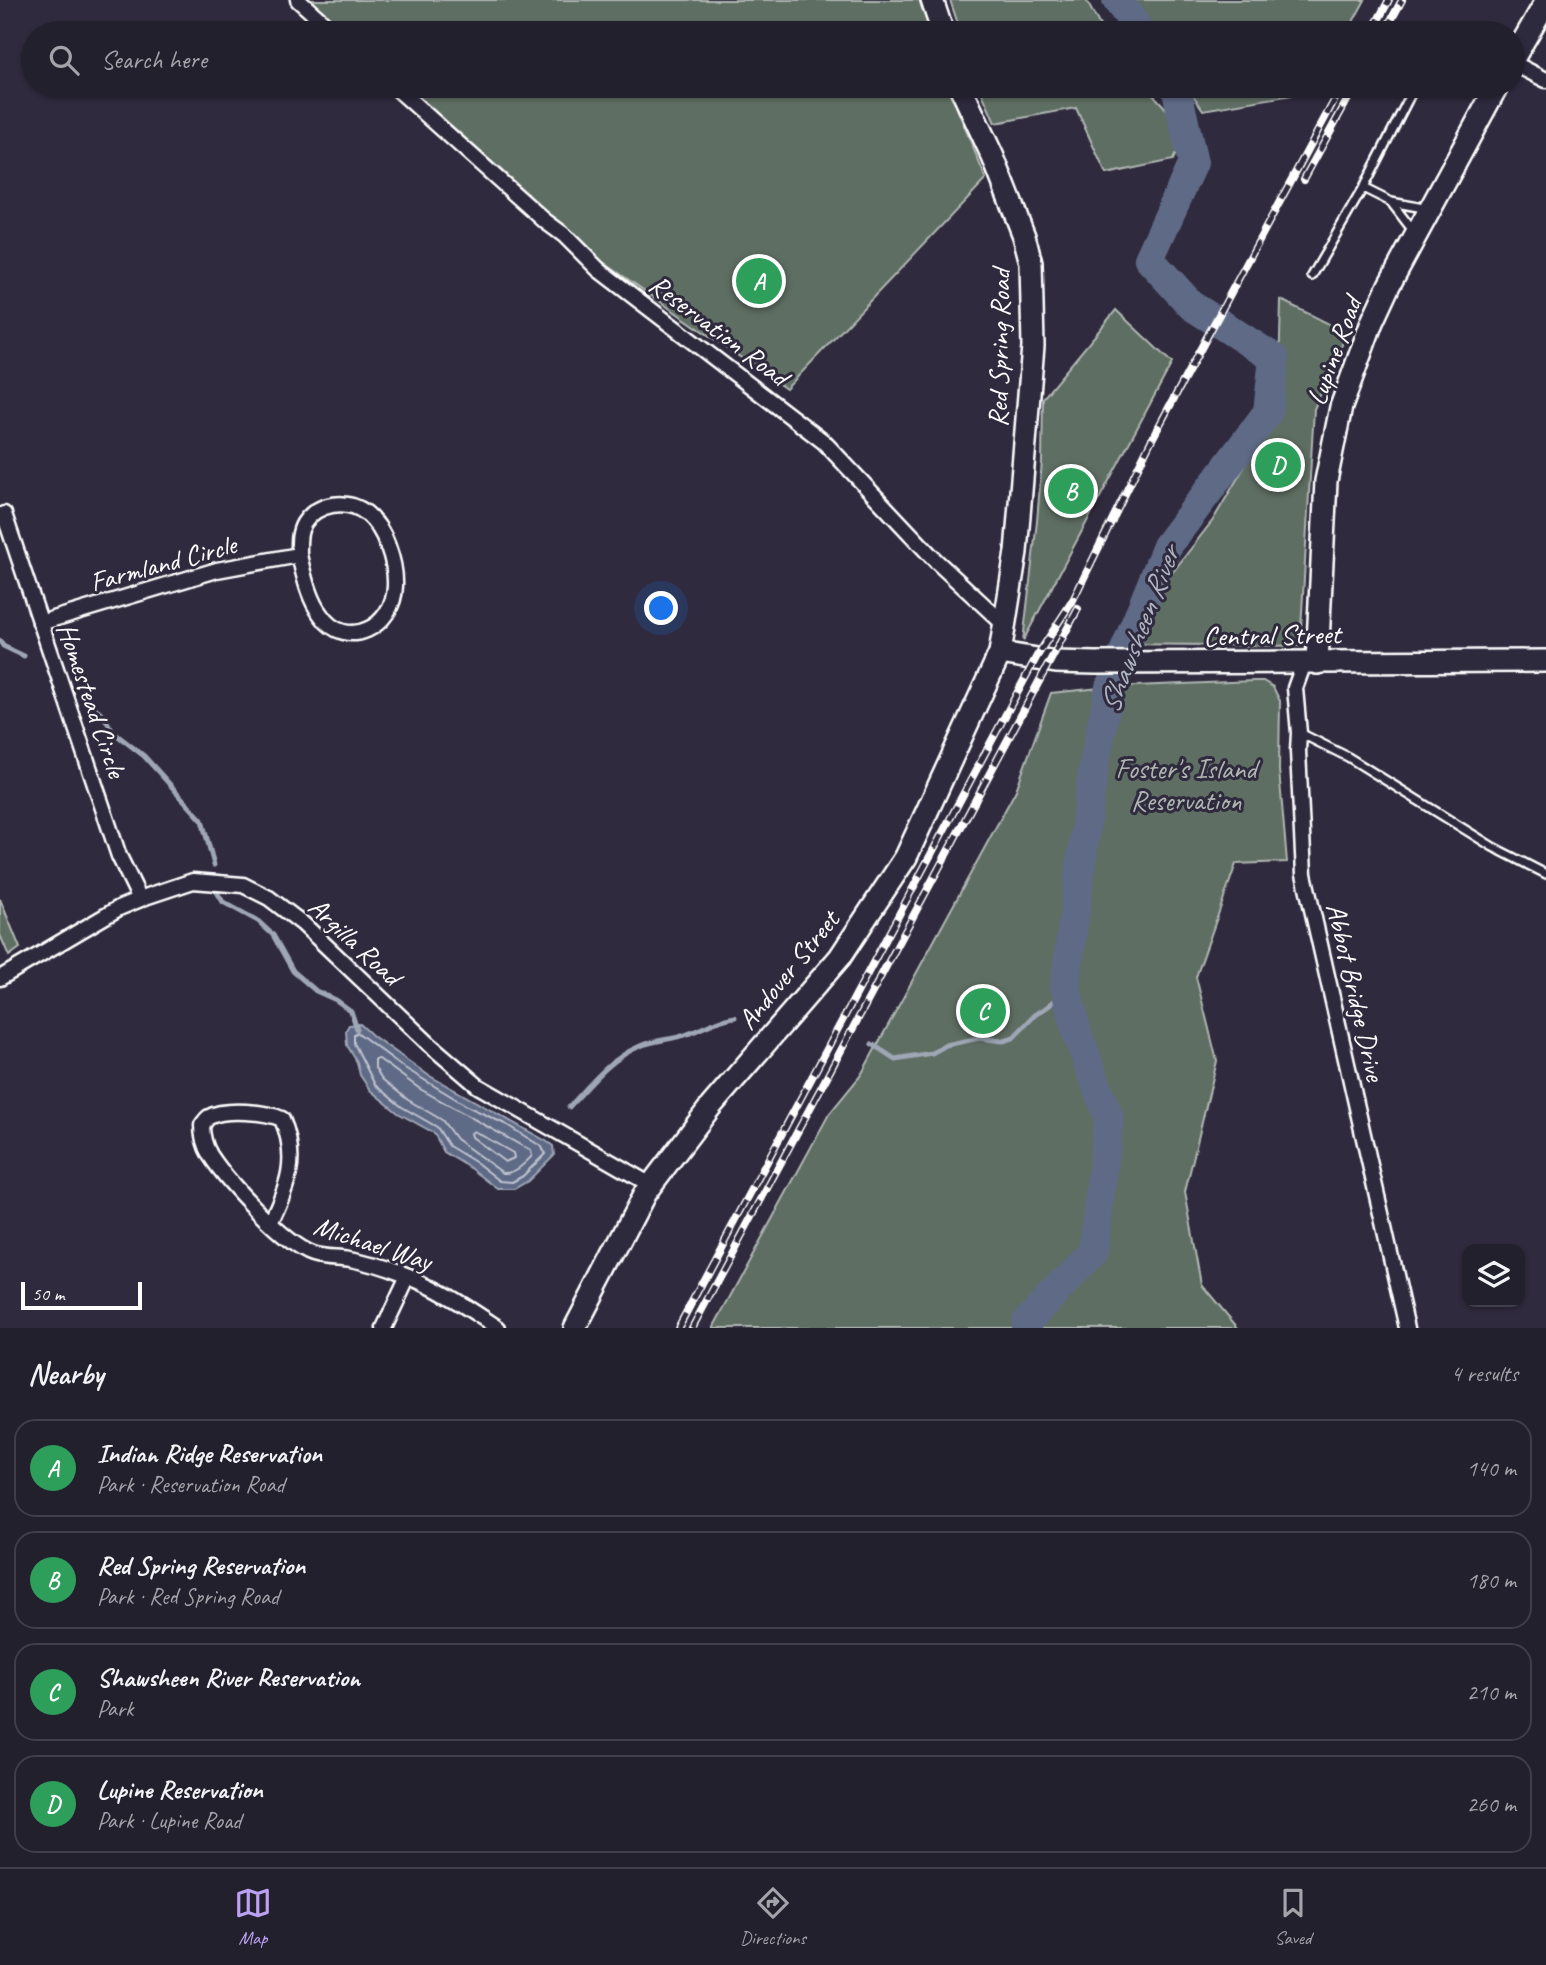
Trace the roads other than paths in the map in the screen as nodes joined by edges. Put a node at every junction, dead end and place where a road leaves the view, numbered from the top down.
1 (298, 0) edge
2 (932, 0) edge
3 (1546, 2) edge
4 (322, 21) edge
5 (939, 21) edge
6 (1525, 40) edge
7 (1525, 68) edge
8 (1546, 80) edge
9 (407, 98) edge
10 (965, 98) edge
11 (1409, 98) edge
12 (1490, 98) edge
13 (1363, 188) junction
14 (1391, 202) junction
15 (1429, 209) junction
16 (1416, 235) junction
17 (1312, 276) dead end
18 (4, 514) dead end
19 (299, 555) junction
20 (40, 623) junction
21 (1005, 625) junction
22 (1000, 653) junction
23 (1546, 661) edge
24 (1310, 663) junction
25 (1299, 733) junction
26 (1546, 874) edge
27 (140, 899) junction
28 (0, 978) edge
29 (651, 1185) junction
30 (270, 1223) junction
31 (408, 1277) junction
32 (384, 1328) edge
33 (498, 1328) edge
34 (575, 1328) edge
35 (1407, 1328) edge

1 - 4 street
2 - 5 main road
3 - 6 main road
7 - 8 street
9 - 21 street, Reservation Road
10 - 21 main road, Red Spring Road
11 - 13 lane
12 - 15 main road, Lupine Road
13 - 14 lane
13 - 17 lane
14 - 15 lane
14 - 16 lane
15 - 16 main road, Lupine Road
16 - 24 main road, Lupine Road
18 - 20 street, Homestead Circle
19 - 19 street
19 - 20 street, Farmland Circle
20 - 27 street, Homestead Circle
21 - 22 main road, Andover Street
22 - 24 main road, Central Street
22 - 29 main road, Andover Street
23 - 24 main road, Central Street
24 - 25 street, Abbot Bridge Drive
25 - 26 lane
25 - 35 street, Abbot Bridge Drive
27 - 28 street, Argilla Road
27 - 29 street, Argilla Road
29 - 34 main road, Andover Street
30 - 30 street, Michael Way
30 - 31 street, Michael Way
31 - 32 street
31 - 33 street, Michael Way

